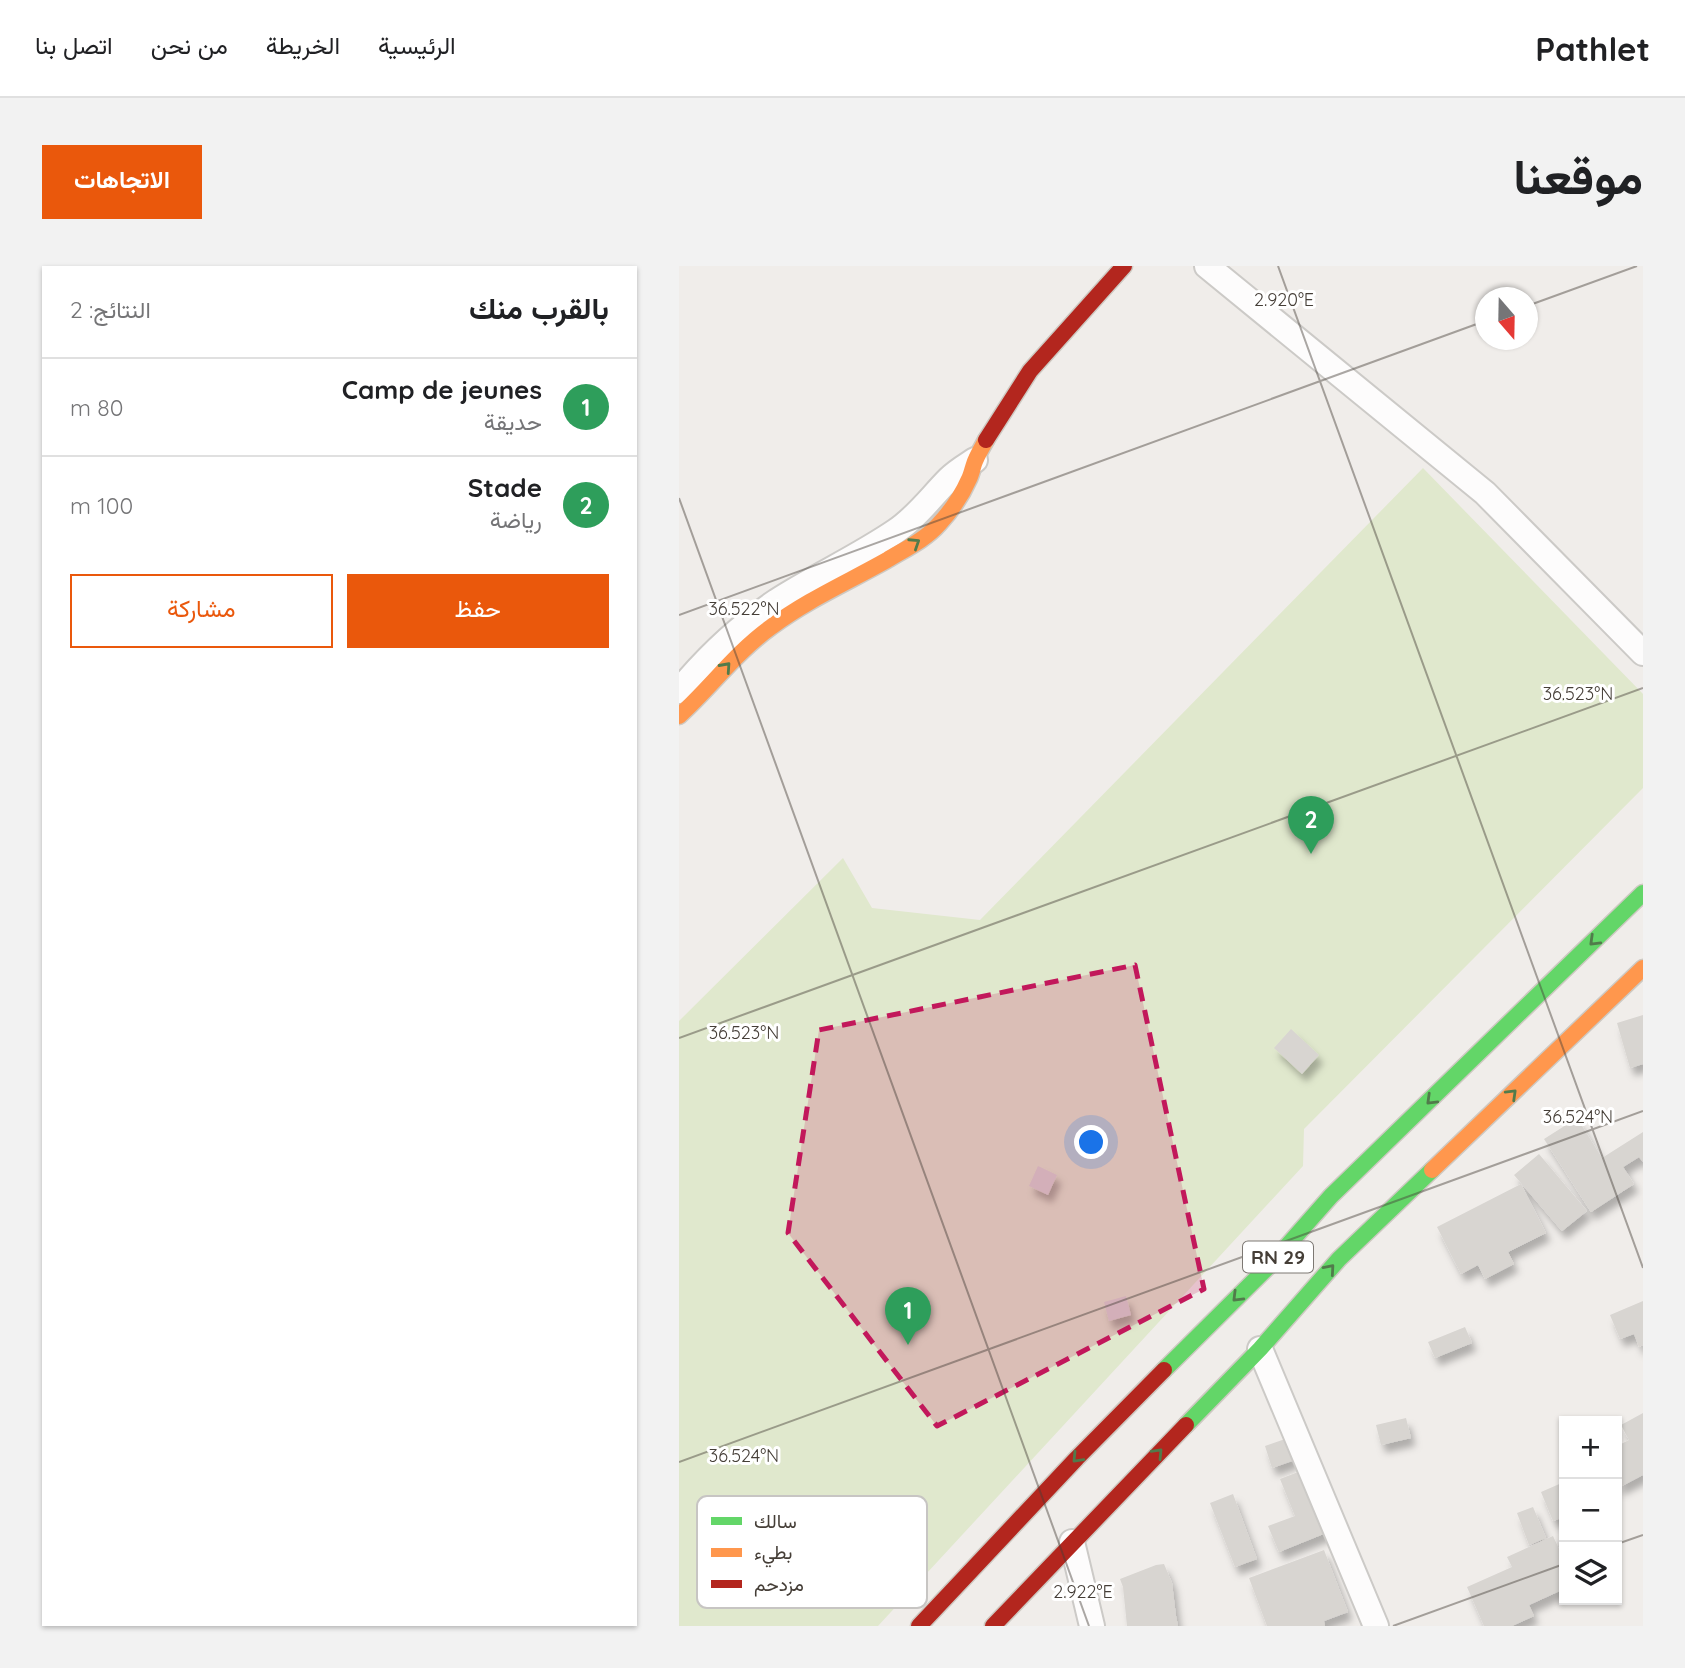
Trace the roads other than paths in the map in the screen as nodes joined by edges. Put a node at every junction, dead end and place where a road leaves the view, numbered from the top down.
1 (1123, 266) edge
2 (1207, 266) edge
3 (975, 460) junction
4 (1643, 653) edge
5 (679, 691) edge
6 (679, 716) edge
7 (1643, 893) edge
8 (1643, 968) edge
9 (1259, 1349) junction
10 (1072, 1542) junction
11 (919, 1626) edge
12 (993, 1626) edge
13 (1092, 1626) edge
14 (1376, 1626) edge

1 - 3 main road
2 - 4 street
3 - 5 street
6 -> 3 main road
7 -> 11 main road, RN 29
9 -> 8 main road, RN 29
10 -> 9 main road, RN 29
9 - 14 street
10 - 12 main road, RN 29
10 - 13 street

